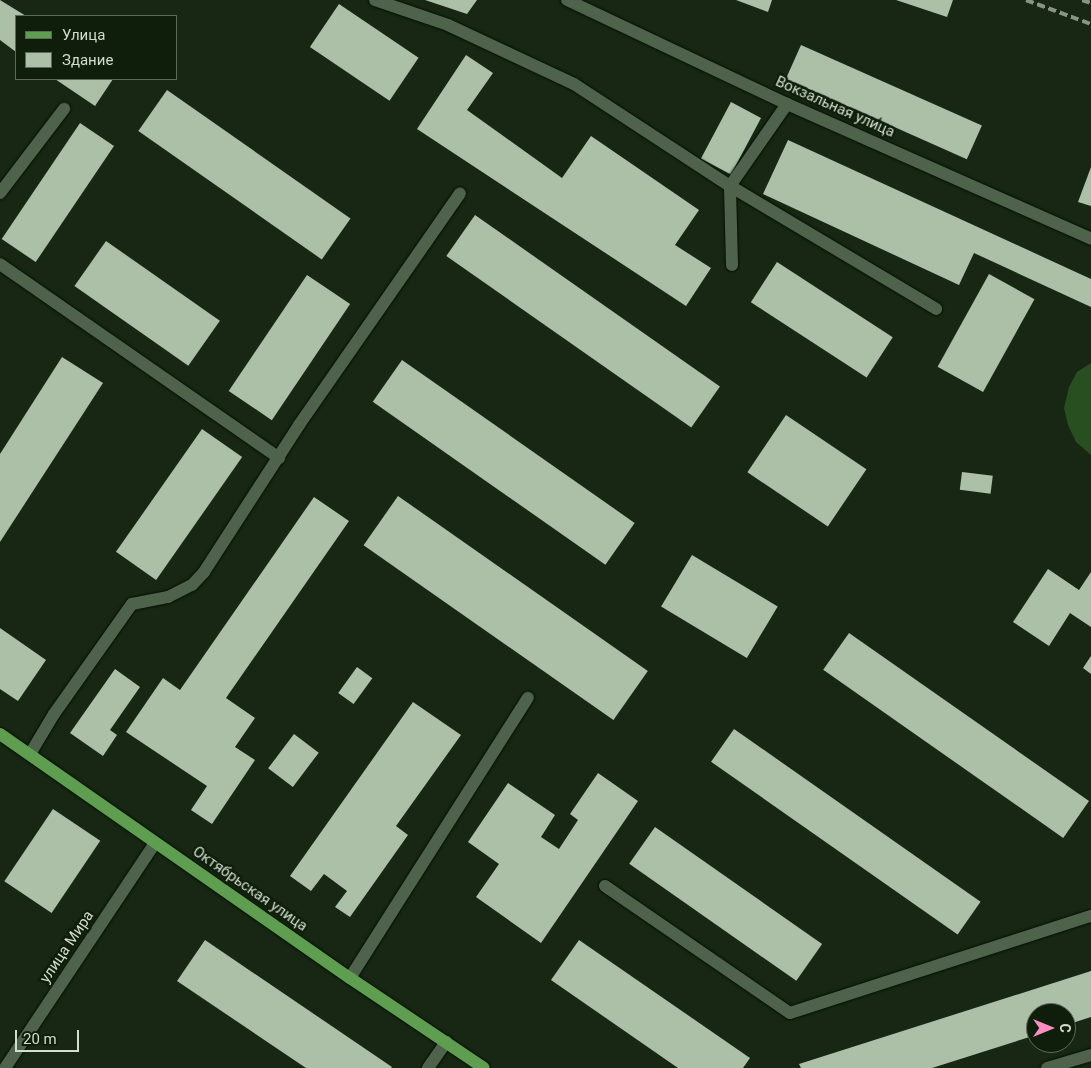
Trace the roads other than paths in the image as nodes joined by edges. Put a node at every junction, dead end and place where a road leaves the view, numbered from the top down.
1 (375, 0) edge
2 (567, 0) edge
3 (787, 104) junction
4 (64, 108) dead end
5 (3, 184) edge
6 (730, 186) junction
7 (460, 193) dead end
8 (1091, 239) edge
9 (0, 264) edge
10 (732, 265) dead end
11 (936, 309) dead end
12 (279, 458) junction
13 (528, 698) dead end
14 (0, 734) edge
15 (30, 754) junction
16 (155, 844) junction
17 (604, 886) dead end
18 (1091, 916) edge
19 (350, 978) junction
20 (446, 1042) junction
21 (1091, 1055) edge
22 (5, 1068) edge
23 (428, 1068) edge
24 (484, 1068) edge
25 (1047, 1068) edge

1 - 6 street
2 - 3 street, Вокзальная улица
3 - 6 street
3 - 8 street, Вокзальная улица
4 - 5 street
6 - 10 street
6 - 11 street
7 - 12 street
9 - 12 street
12 - 15 street
13 - 19 street
14 - 15 main road, Октябрьская улица
15 - 16 main road, Октябрьская улица
16 - 19 main road, Октябрьская улица
16 - 22 street, улица Мира
17 - 18 street
19 - 20 main road, Октябрьская улица
20 - 23 street
20 - 24 main road, Октябрьская улица
21 - 25 street

